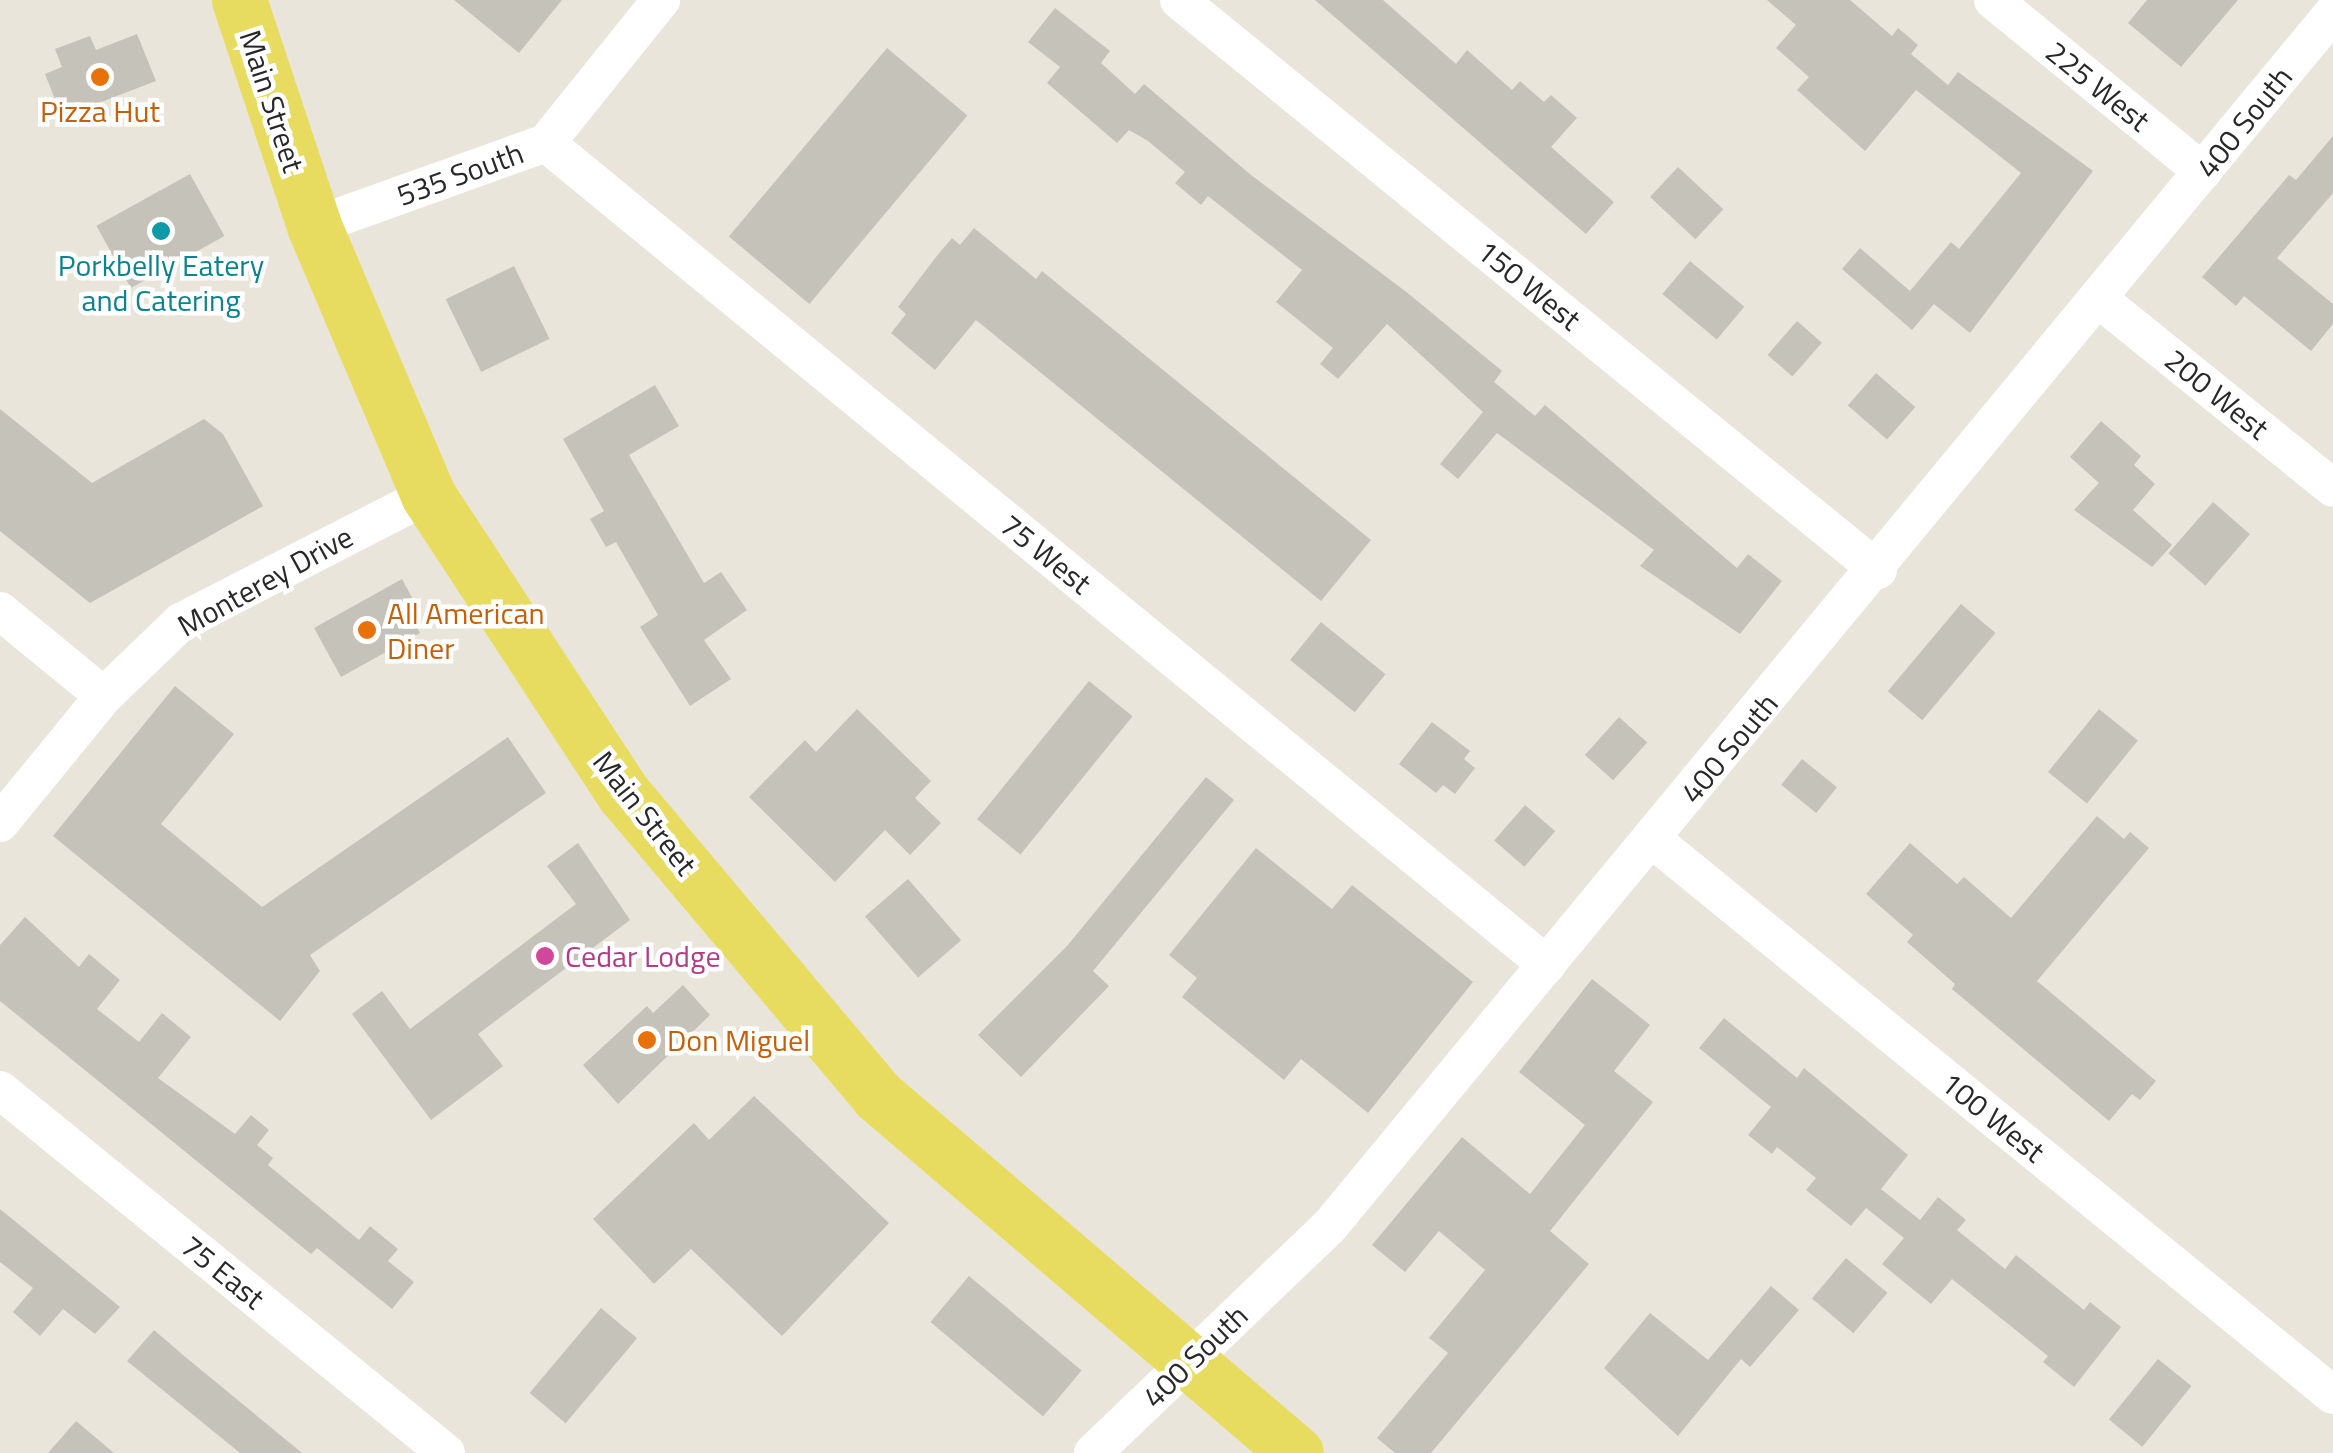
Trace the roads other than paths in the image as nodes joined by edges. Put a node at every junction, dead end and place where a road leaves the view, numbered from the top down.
1 (239, 0) edge
2 (661, 0) edge
3 (1179, 0) edge
4 (1993, 0) edge
5 (2333, 13) edge
6 (546, 144) junction
7 (2203, 172) junction
8 (314, 226) junction
9 (2100, 300) junction
10 (2333, 488) edge
11 (428, 495) junction
12 (1878, 570) junction
13 (0, 611) edge
14 (104, 696) junction
15 (0, 823) edge
16 (1652, 839) junction
17 (1547, 965) junction
18 (0, 1090) edge
19 (1187, 1364) junction
20 (2333, 1395) edge
21 (446, 1453) edge
22 (1092, 1453) edge
23 (1296, 1453) edge

1 - 8 main road, Main Street
2 - 6 street, 535 South
3 - 12 street, 150 West
4 - 7 street, 225 West
5 - 7 street, 400 South
6 - 8 street, 535 South
6 - 17 street, 75 West
7 - 9 street, 400 South
8 - 11 main road, Main Street
9 - 10 street, 200 West
9 - 12 street, 400 South
11 - 14 street, Monterey Drive
11 - 19 main road, Main Street
12 - 16 street, 400 South
13 - 14 street
14 - 15 street, Monterey Drive
16 - 17 street, 400 South
16 - 20 street, 100 West
17 - 19 street, 400 South
18 - 21 street, 75 East
19 - 22 street, 400 South
19 - 23 main road, Main Street

